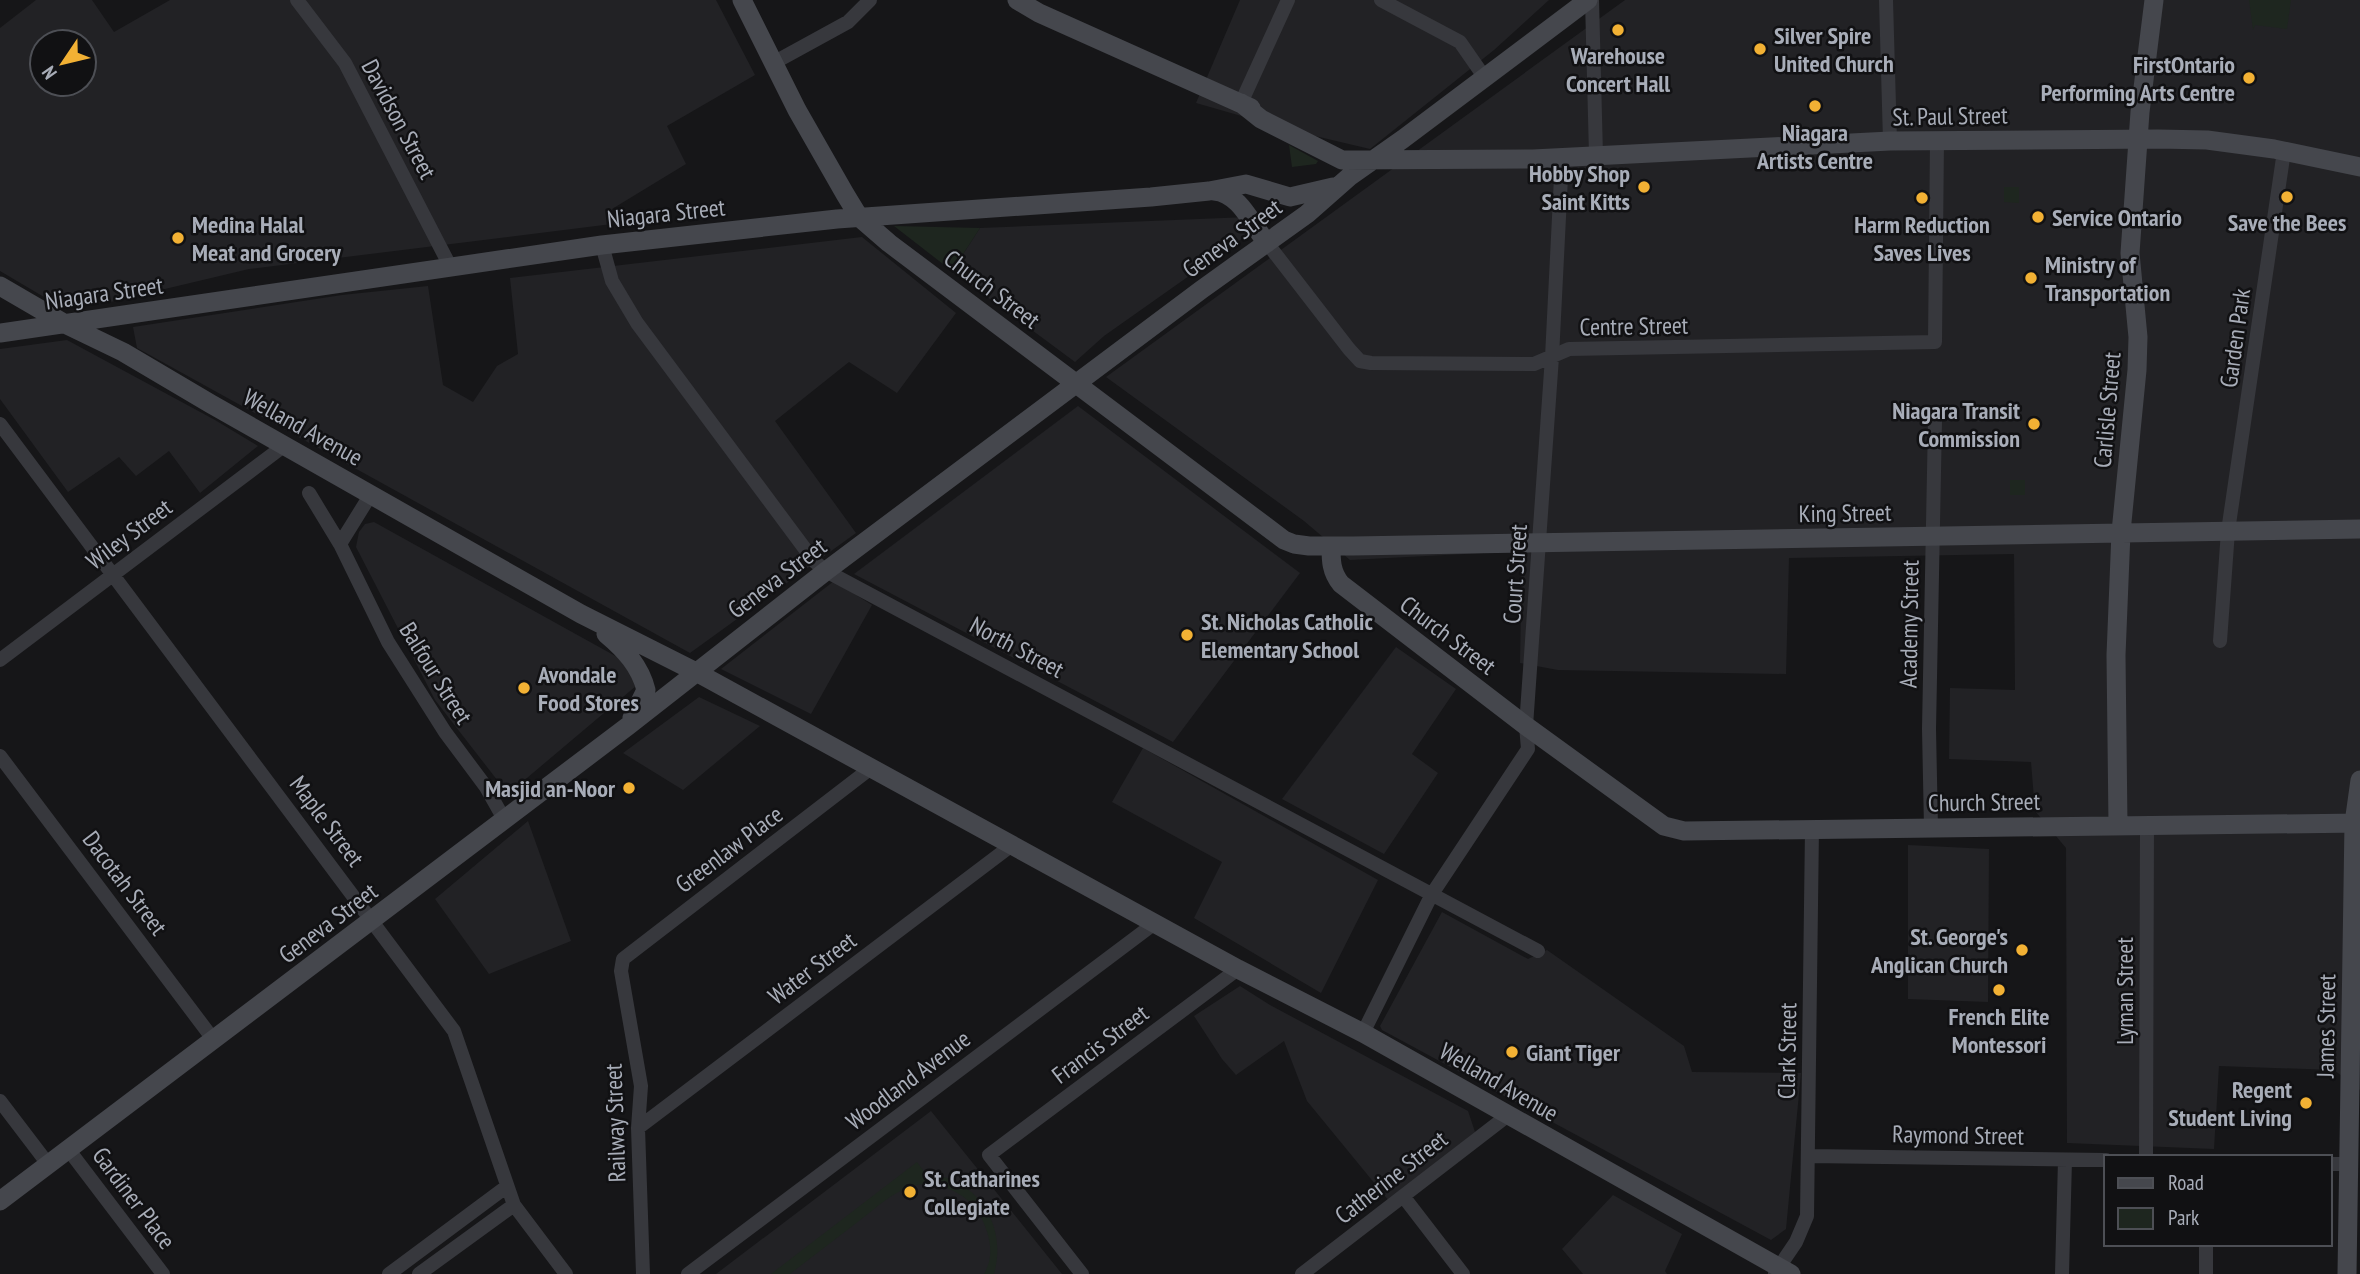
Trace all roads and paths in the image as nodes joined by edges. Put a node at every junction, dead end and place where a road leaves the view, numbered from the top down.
1 (297, 0) edge
2 (742, 0) edge
3 (870, 0) edge
4 (1017, 0) edge
5 (1288, 0) edge
6 (1381, 0) edge
7 (1590, 0) edge
8 (1886, 0) edge
9 (2154, 0) edge
10 (775, 62) junction
11 (1485, 78) junction
12 (1241, 103) junction
13 (2138, 139) junction
14 (1891, 141) junction
15 (1937, 141) junction
16 (2284, 151) junction
17 (1596, 155) junction
18 (1562, 157) junction
19 (1370, 161) junction
20 (2360, 167) edge
21 (1338, 186) junction
22 (1209, 191) junction
23 (859, 217) junction
24 (1267, 243) junction
25 (602, 245) junction
26 (450, 266) junction
27 (0, 286) edge
28 (67, 325) junction
29 (0, 333) edge
30 (1552, 357) junction
31 (1077, 383) junction
32 (1935, 421) dead end
33 (0, 424) edge
34 (285, 445) junction
35 (309, 493) dead end
36 (372, 494) junction
37 (2360, 529) edge
38 (2228, 531) junction
39 (2121, 532) junction
40 (1934, 536) junction
41 (1540, 543) junction
42 (340, 544) junction
43 (1331, 546) junction
44 (827, 571) junction
45 (112, 575) junction
46 (580, 614) junction
47 (2220, 641) dead end
48 (0, 660) edge
49 (696, 672) junction
50 (628, 726) junction
51 (1526, 726) junction
52 (0, 755) edge
53 (872, 768) junction
54 (2360, 780) edge
55 (504, 819) junction
56 (2357, 823) edge
57 (2118, 825) junction
58 (2147, 825) junction
59 (1812, 828) junction
60 (1930, 828) junction
61 (1013, 845) junction
62 (1432, 894) junction
63 (373, 920) junction
64 (1155, 923) junction
65 (1538, 951) dead end
66 (1238, 969) junction
67 (621, 971) joint
68 (1363, 1033) junction
69 (213, 1039) junction
70 (2355, 1082) edge
71 (0, 1101) edge
72 (1507, 1116) junction
73 (638, 1128) junction
74 (68, 1149) junction
75 (2146, 1155) edge
76 (1809, 1156) junction
77 (2065, 1160) junction
78 (2104, 1160) edge
79 (48, 1164) junction
80 (2339, 1164) edge
81 (506, 1187) junction
82 (1403, 1196) junction
83 (0, 1201) edge
84 (514, 1205) junction
85 (2206, 1246) edge
86 (1782, 1272) edge
87 (163, 1274) edge
88 (389, 1274) edge
89 (419, 1274) edge
90 (566, 1274) edge
91 (643, 1274) edge
92 (688, 1274) edge
93 (1082, 1274) edge
94 (1302, 1274) edge
95 (1464, 1274) edge
96 (2062, 1274) edge
97 (2206, 1274) edge
98 (2347, 1274) edge

1 - 26 street, Davidson Street
2 - 10 main road, Church Street
3 - 10 street
4 - 12 main road
5 - 12 street
6 - 11 street
7 - 11 main road, Geneva Street
7 - 17 street
8 - 14 street
9 - 13 main road, Carlisle Street
10 - 23 main road, Church Street
11 - 19 main road, Geneva Street
12 - 19 main road
13 - 15 main road, St. Paul Street
13 - 16 main road, St. Paul Street
13 - 39 main road, Carlisle Street
14 - 15 main road, St. Paul Street
14 - 17 main road, St. Paul Street
15 - 30 street, Centre Street
16 - 20 main road, St. Paul Street
16 - 38 street, Garden Park
17 - 18 main road, St. Paul Street
18 - 19 main road, St. Paul Street
18 - 30 street, Court Street
19 - 21 main road, Geneva Street
21 - 22 main road, Niagara Street
21 - 24 main road, Geneva Street
22 - 23 main road, Niagara Street
22 - 24 main road
23 - 25 main road, Niagara Street
23 - 31 main road, Church Street
24 - 30 street, Centre Street
24 - 31 main road, Geneva Street
25 - 26 main road, Niagara Street
25 - 44 street, North Street
26 - 28 main road, Niagara Street
27 - 28 main road, Welland Avenue
28 - 29 main road, Niagara Street
28 - 34 main road, Welland Avenue
30 - 41 street, Court Street
31 - 43 main road, Church Street
31 - 44 main road, Geneva Street
32 - 40 street, Academy Street
33 - 45 street, Maple Street
34 - 36 main road, Welland Avenue
34 - 45 street, Wiley Street
35 - 42 street, Balfour Street
36 - 42 street
36 - 46 main road, Welland Avenue
37 - 38 main road, King Street
38 - 39 main road, King Street
38 - 47 street, Garden Park
39 - 40 main road, King Street
39 - 57 main road, Carlisle Street
40 - 41 main road, King Street
40 - 60 street, Academy Street
41 - 43 main road, King Street
41 - 51 street, Court Street
42 - 55 street, Balfour Street
43 - 51 main road, Church Street
44 - 49 main road, Geneva Street
44 - 62 street, North Street
45 - 48 street, Wiley Street
45 - 63 street, Maple Street
46 - 49 main road, Welland Avenue
46 - 50 main road
49 - 50 main road, Geneva Street
49 - 53 main road, Welland Avenue
50 - 55 main road, Geneva Street
51 - 59 main road, Church Street
51 - 62 street, Court Street
52 - 69 street, Dacotah Street
53 - 61 main road, Welland Avenue
53 - 67 street, Greenlaw Place
54 - 56 main road, James Street
55 - 63 main road, Geneva Street
56 - 58 main road, Church Street
56 - 70 main road, James Street
57 - 58 main road, Church Street
57 - 60 main road, Church Street
58 - 75 street, Lyman Street
59 - 60 main road, Church Street
59 - 76 street, Clark Street
61 - 64 main road, Welland Avenue
61 - 73 street, Water Street
62 - 65 street, North Street
62 - 68 street, Court Street
63 - 69 main road, Geneva Street
63 - 81 street, Maple Street
64 - 66 main road, Welland Avenue
64 - 92 street, Woodland Avenue
66 - 68 main road, Welland Avenue
66 - 93 street, Francis Street
67 - 73 street, Railway Street
68 - 72 main road, Welland Avenue
69 - 74 main road, Geneva Street
70 - 80 main road, James Street
71 - 79 street
72 - 82 street, Catherine Street
72 - 86 main road, Welland Avenue
73 - 91 street, Railway Street
74 - 79 main road, Geneva Street
74 - 87 street, Gardiner Place
76 - 77 street, Raymond Street
76 - 86 street, Clark Street
77 - 78 street, Raymond Street
77 - 96 street
79 - 83 main road, Geneva Street
80 - 98 main road, James Street
81 - 84 street, Maple Street
81 - 88 street
82 - 94 street, Catherine Street
82 - 95 street
84 - 89 street
84 - 90 street, Maple Street
85 - 97 street

